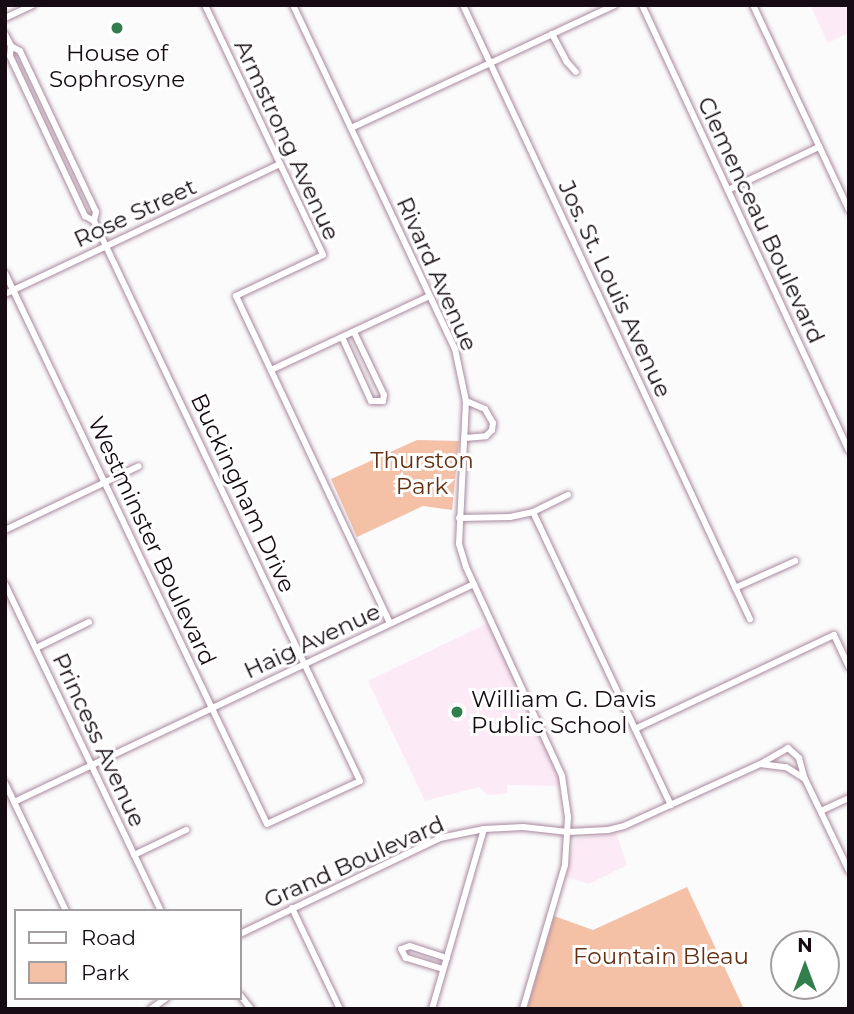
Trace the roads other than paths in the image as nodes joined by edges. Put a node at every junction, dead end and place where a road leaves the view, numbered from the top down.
1 (33, 5) edge
2 (205, 5) edge
3 (293, 5) edge
4 (463, 5) edge
5 (615, 5) edge
6 (642, 5) edge
7 (753, 5) edge
8 (5, 18) edge
9 (5, 34) edge
10 (552, 34) junction
11 (11, 46) junction
12 (490, 63) junction
13 (576, 72) dead end
14 (351, 128) junction
15 (819, 147) junction
16 (280, 164) junction
17 (728, 190) junction
18 (849, 210) edge
19 (94, 221) junction
20 (106, 246) junction
21 (5, 273) edge
22 (13, 290) junction
23 (5, 294) edge
24 (430, 296) junction
25 (354, 332) junction
26 (342, 337) junction
27 (271, 370) junction
28 (466, 401) junction
29 (466, 438) junction
30 (849, 450) edge
31 (139, 466) dead end
32 (105, 483) junction
33 (568, 495) dead end
34 (533, 512) junction
35 (459, 518) junction
36 (5, 530) edge
37 (796, 561) dead end
38 (5, 584) edge
39 (474, 584) junction
40 (735, 588) junction
41 (750, 619) dead end
42 (89, 622) dead end
43 (390, 624) junction
44 (36, 648) junction
45 (304, 664) junction
46 (849, 667) edge
47 (212, 708) junction
48 (635, 729) junction
49 (760, 764) junction
50 (91, 765) junction
51 (805, 779) junction
52 (5, 783) edge
53 (849, 798) edge
54 (14, 802) junction
55 (671, 805) junction
56 (821, 811) junction
57 (267, 824) joint
58 (484, 829) junction
59 (186, 830) dead end
60 (568, 832) junction
61 (134, 855) junction
62 (849, 871) edge
63 (292, 908) junction
64 (65, 909) edge
65 (160, 909) edge
66 (242, 933) edge
67 (447, 958) junction
68 (443, 969) junction
69 (340, 1009) edge
70 (432, 1009) edge
71 (523, 1009) edge

1 - 8 street
2 - 16 street, Armstrong Avenue
3 - 14 street, Rivard Avenue
4 - 12 street, Jos. St. Louis Avenue
5 - 10 street
6 - 17 street, Clemenceau Boulevard
7 - 15 street
9 - 11 street, Buckingham Drive
10 - 12 street
10 - 13 street
11 - 19 street, Buckingham Drive
11 - 19 street, Buckingham Drive
12 - 14 street
12 - 40 street, Jos. St. Louis Avenue
14 - 24 street, Rivard Avenue
15 - 17 street
15 - 18 street
16 - 20 street, Rose Street
16 - 27 street, Armstrong Avenue
17 - 30 street, Clemenceau Boulevard
19 - 20 street, Buckingham Drive
20 - 22 street, Rose Street
20 - 45 street, Buckingham Drive
21 - 22 street, Westminster Boulevard
22 - 23 street, Rose Street
22 - 32 street, Westminster Boulevard
24 - 25 street
24 - 28 street, Rivard Avenue
25 - 26 street
25 - 26 street
26 - 27 street
27 - 43 street, Armstrong Avenue
28 - 29 street, Rivard Avenue
28 - 29 street
29 - 35 street, Rivard Avenue
31 - 32 street
32 - 36 street
32 - 47 street, Westminster Boulevard
33 - 34 street
34 - 35 street
34 - 48 street
35 - 39 street, Rivard Avenue
37 - 40 street
38 - 44 street, Princess Avenue
39 - 43 street, Haig Avenue
39 - 60 street, Rivard Avenue
40 - 41 street, Jos. St. Louis Avenue
42 - 44 street
43 - 45 street, Haig Avenue
44 - 50 street, Princess Avenue
45 - 47 street, Haig Avenue
45 - 57 street, Buckingham Drive
46 - 48 street
47 - 50 street, Haig Avenue
47 - 57 street, Westminster Boulevard
48 - 55 street
49 - 51 street
49 - 51 street, Grand Boulevard
49 - 55 street, Grand Boulevard
50 - 54 street, Haig Avenue
50 - 61 street, Princess Avenue
51 - 56 street
52 - 54 street
53 - 56 street
54 - 64 street
55 - 60 street, Grand Boulevard
56 - 62 street
58 - 60 street, Grand Boulevard
58 - 63 street, Grand Boulevard
58 - 67 street
59 - 61 street
60 - 71 street, Rivard Avenue
61 - 65 street, Princess Avenue
63 - 66 street, Grand Boulevard
63 - 69 street
67 - 68 street
67 - 68 street
68 - 70 street

